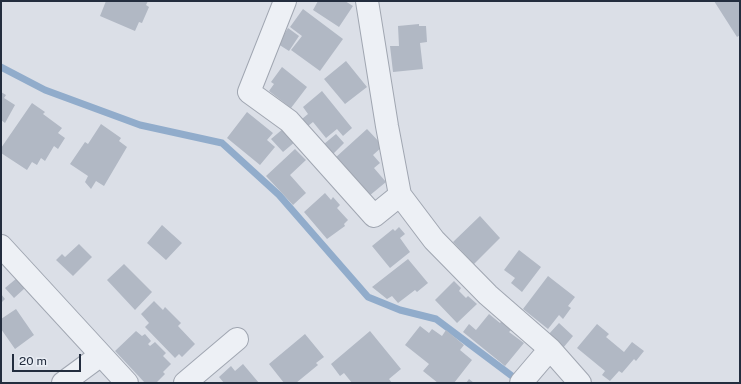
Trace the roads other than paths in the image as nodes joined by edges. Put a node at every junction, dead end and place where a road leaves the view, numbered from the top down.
1 (285, 1) edge
2 (367, 1) edge
3 (400, 195) junction
4 (1, 246) edge
5 (237, 339) dead end
6 (550, 349) junction
7 (101, 355) junction
8 (522, 381) edge
9 (63, 383) edge
10 (127, 383) edge
11 (185, 383) edge
12 (580, 383) edge

1 - 3 street
2 - 3 street
3 - 6 street
4 - 7 street
5 - 11 street
6 - 8 street
6 - 12 street
7 - 9 street
7 - 10 street

